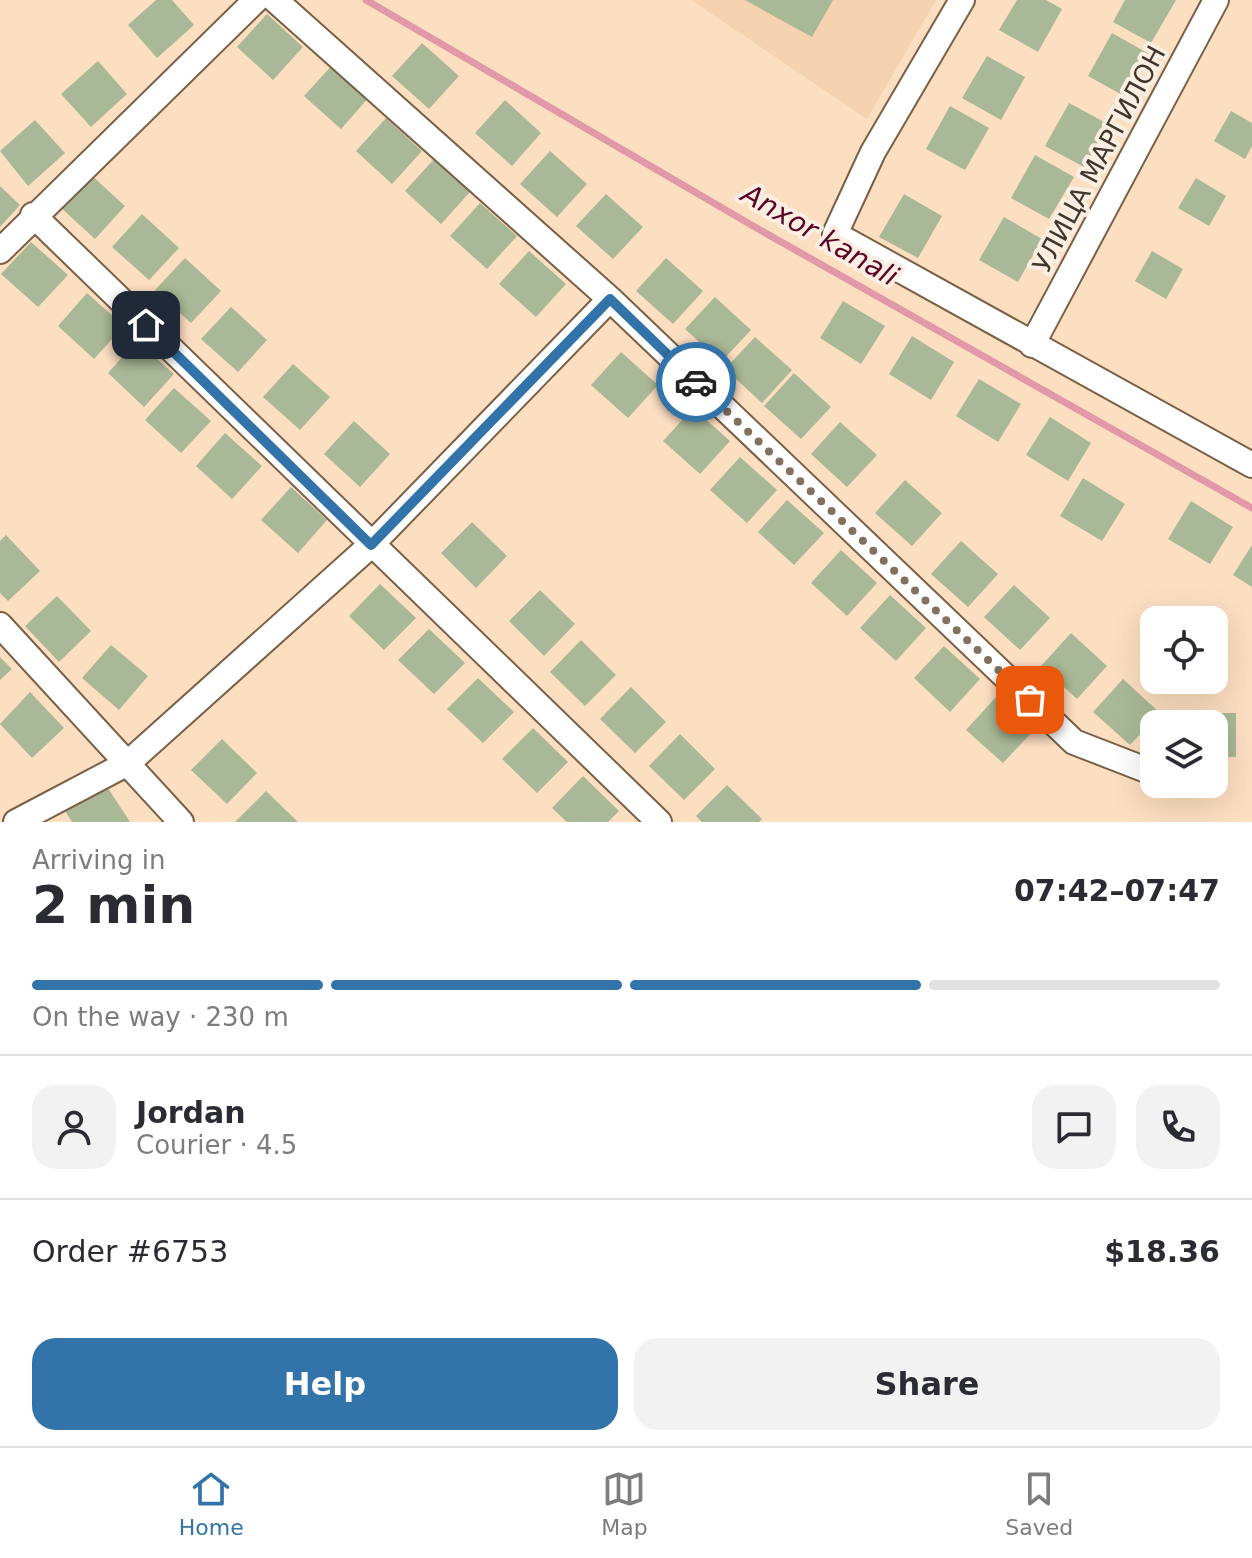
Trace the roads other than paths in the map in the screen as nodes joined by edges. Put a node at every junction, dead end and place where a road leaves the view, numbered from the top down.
1 (256, 0) edge
2 (275, 0) edge
3 (962, 0) edge
4 (1216, 0) edge
5 (33, 215) junction
6 (0, 251) edge
7 (610, 299) junction
8 (1032, 345) junction
9 (1252, 465) edge
10 (371, 545) junction
11 (0, 625) edge
12 (128, 763) junction
13 (1140, 768) edge
14 (16, 822) edge
15 (181, 822) edge
16 (659, 822) edge

1 - 5 street
2 - 7 street
3 - 8 street
4 - 8 street, УЛИЦА МАРГИЛОН
5 - 6 street
5 - 10 street
7 - 10 street
7 - 13 street
8 - 9 street
10 - 12 street
10 - 16 street
11 - 12 street
12 - 14 street
12 - 15 street

